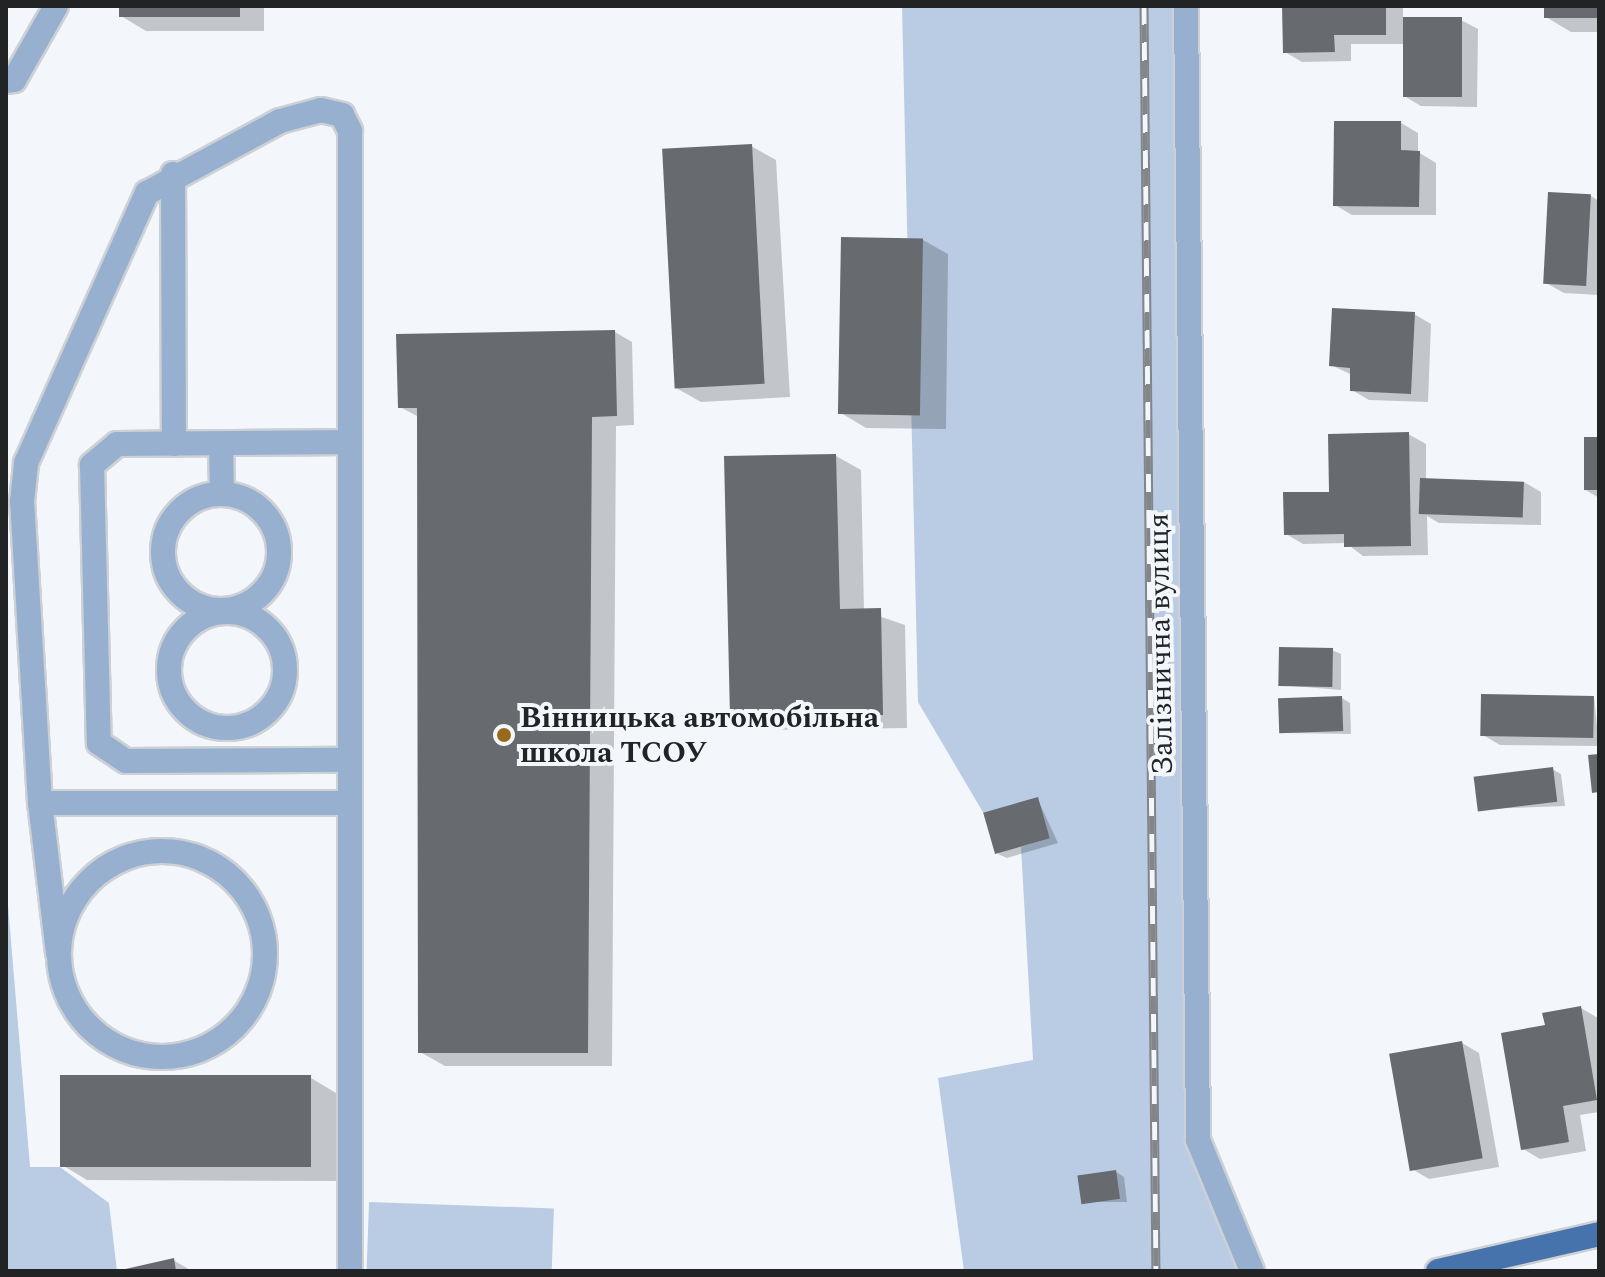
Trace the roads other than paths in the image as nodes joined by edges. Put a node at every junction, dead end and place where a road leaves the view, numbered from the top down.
1 (56, 6) edge
2 (1186, 6) edge
3 (6, 81) edge
4 (173, 174) junction
5 (349, 442) junction
6 (174, 444) junction
7 (221, 444) junction
8 (222, 493) junction
9 (227, 611) junction
10 (350, 760) junction
11 (40, 803) junction
12 (349, 803) junction
13 (58, 953) junction
14 (1599, 1234) edge
15 (350, 1271) edge
16 (1252, 1271) edge
17 (1438, 1271) edge

1 - 3 street
2 - 16 street, Залізнична вулиця
4 - 5 street
4 - 6 street
4 - 11 street
5 - 7 street
5 - 10 street
6 - 7 street
6 - 10 street
7 - 8 street
8 - 9 street
8 - 9 street
9 - 9 street
10 - 12 street
11 - 12 street
11 - 13 street
12 - 15 street
13 - 13 street
14 - 17 main road

